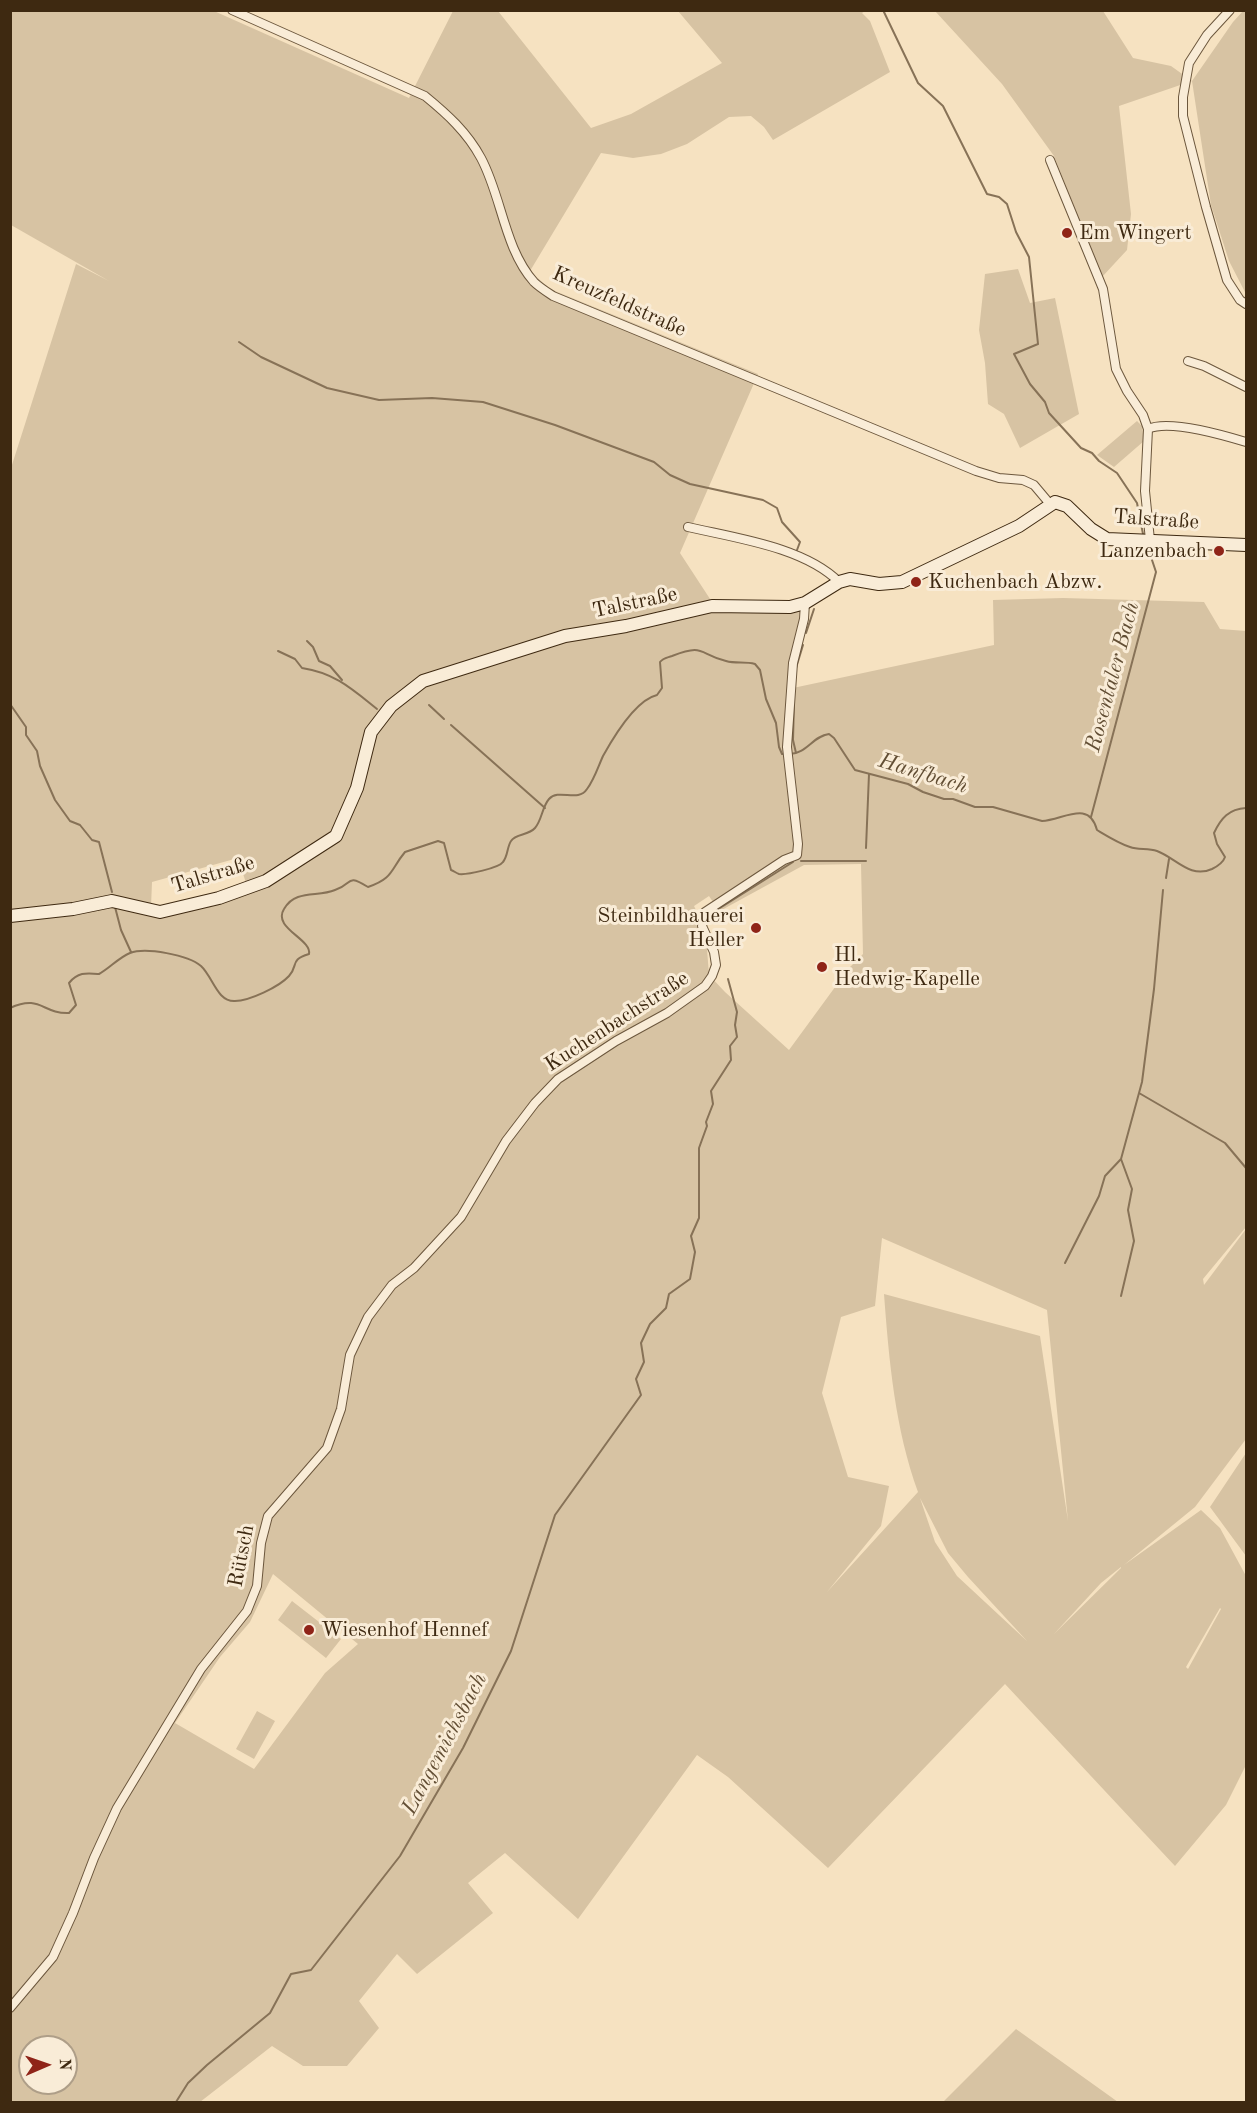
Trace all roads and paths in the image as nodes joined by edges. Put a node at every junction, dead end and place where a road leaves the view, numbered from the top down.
1 (232, 10) edge
2 (1230, 10) edge
3 (1050, 160) dead end
4 (1246, 304) edge
5 (1188, 360) dead end
6 (1246, 387) edge
7 (1148, 429) junction
8 (1246, 442) edge
9 (1050, 504) junction
10 (688, 527) dead end
11 (1150, 540) junction
12 (1246, 545) edge
13 (838, 582) junction
14 (805, 603) junction
15 (10, 916) edge
16 (481, 1186) joint
17 (10, 2008) edge

1 - 9 street, Kreuzfeldstraße
2 - 4 street
3 - 7 street
5 - 6 street
7 - 8 street
7 - 11 street
9 - 11 main road, Talstraße
9 - 13 main road
10 - 13 street
11 - 12 main road, Talstraße
13 - 14 main road, Talstraße
14 - 15 main road, Talstraße
14 - 16 street, Kuchenbachstraße
16 - 17 street, Rütsch

